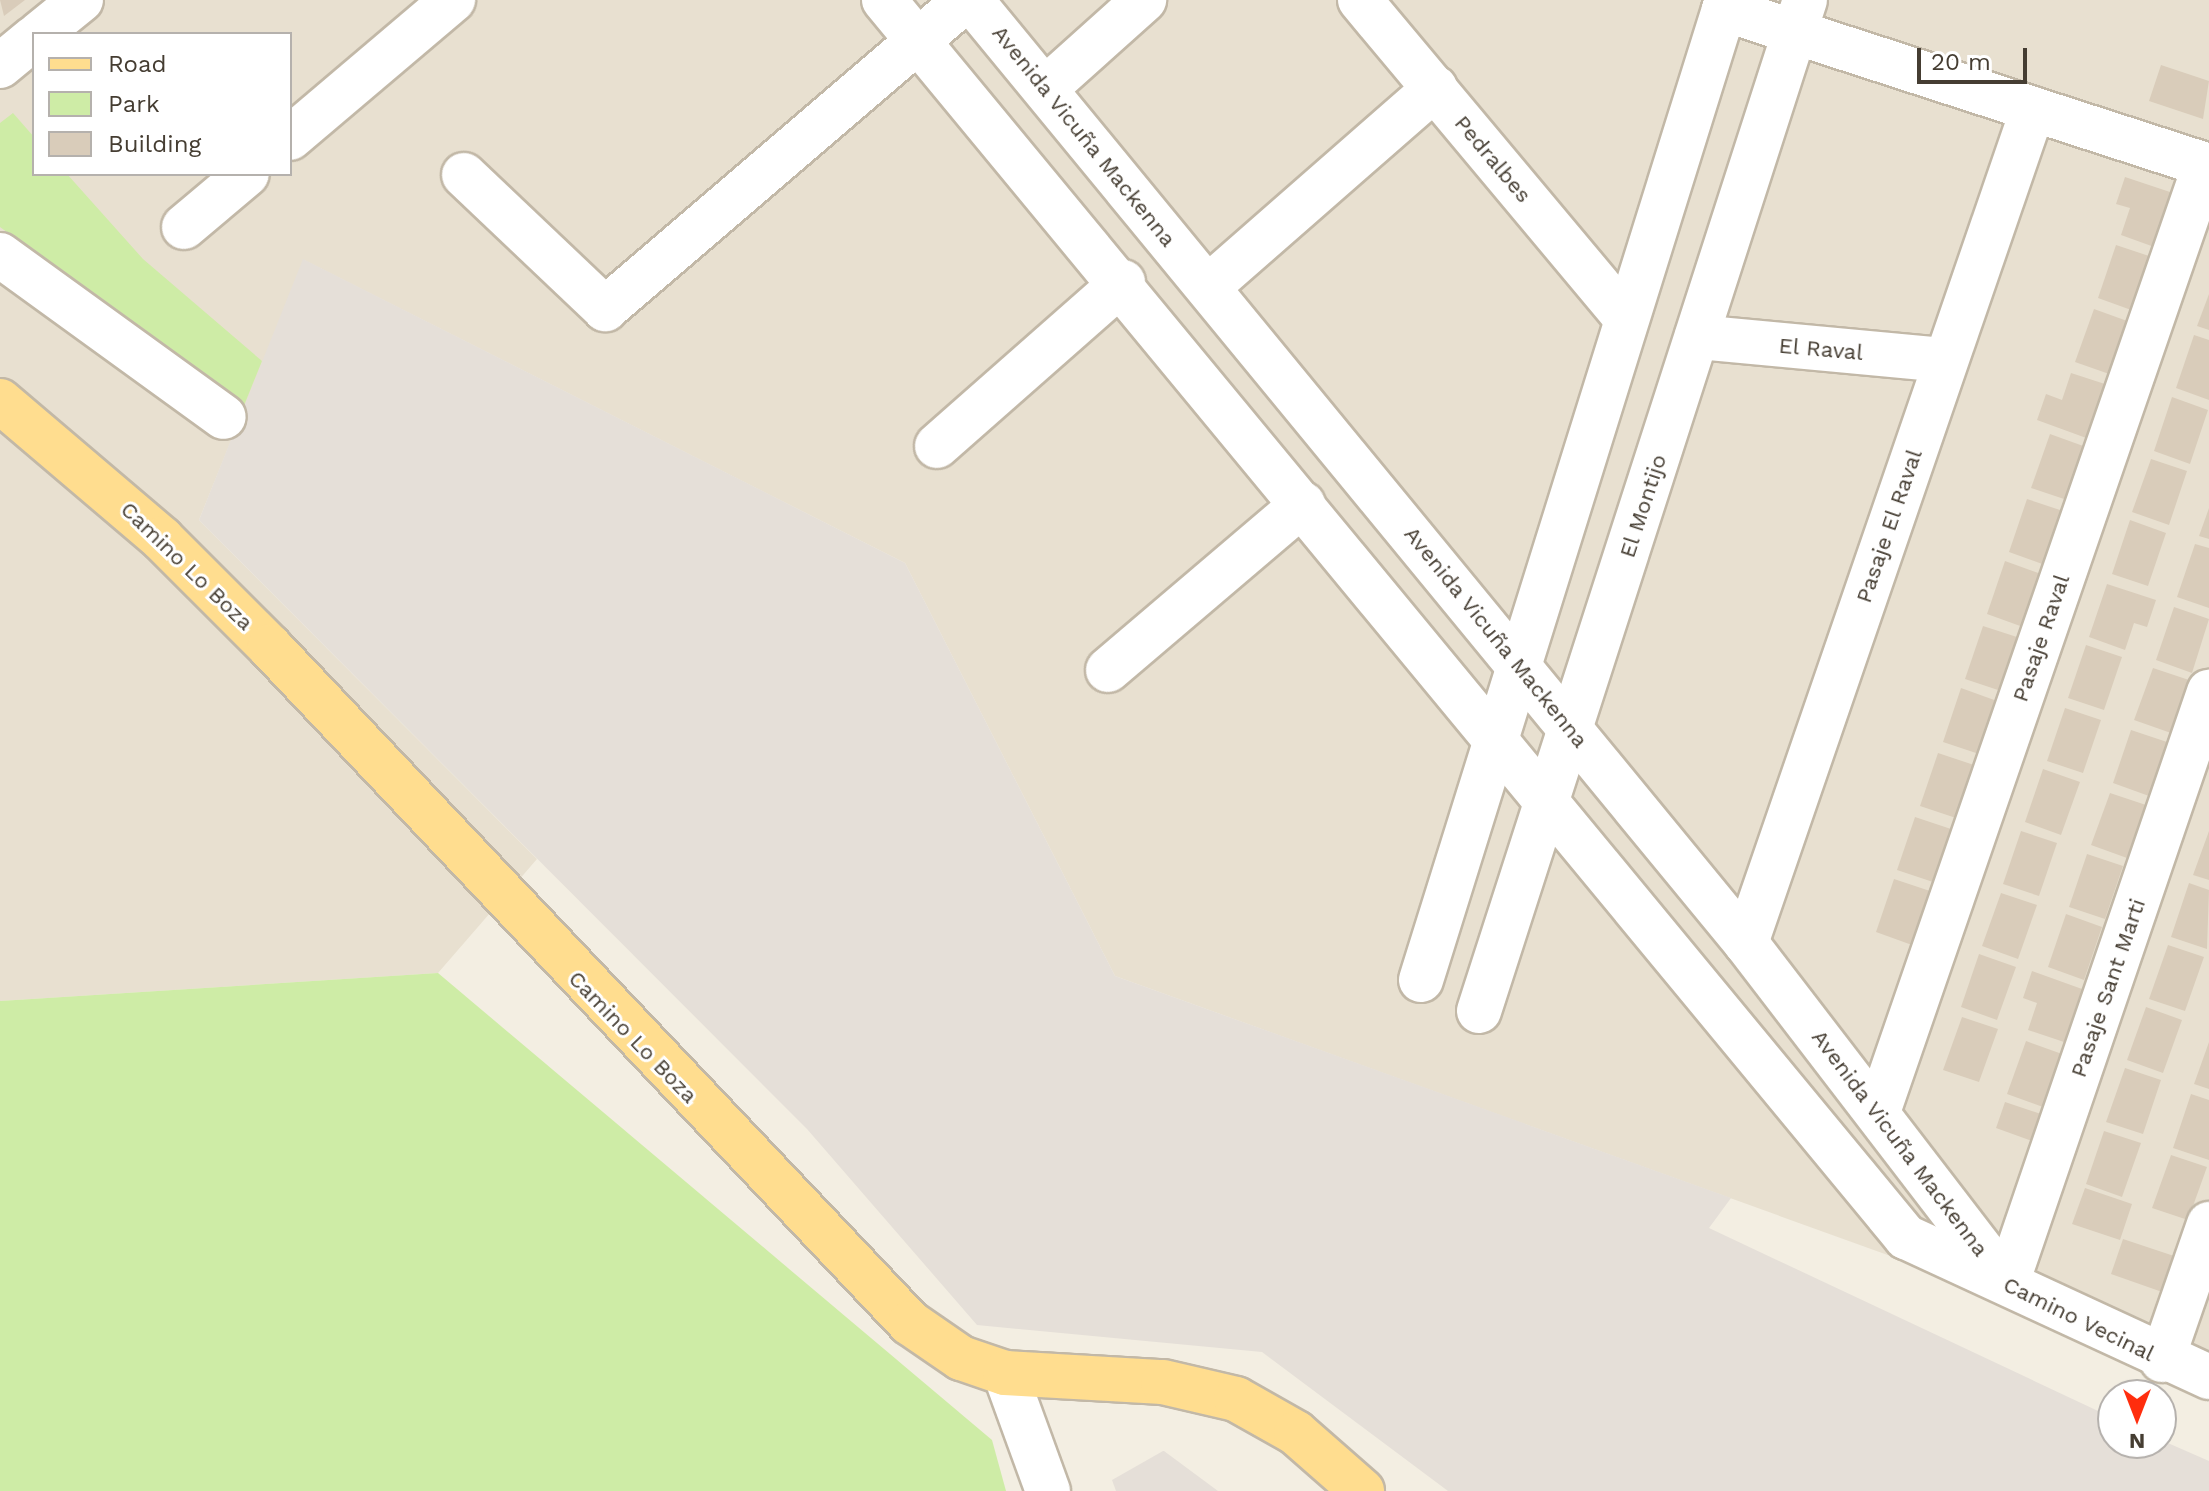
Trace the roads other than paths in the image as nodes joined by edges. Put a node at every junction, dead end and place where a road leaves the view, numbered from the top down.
1 (81, 0) edge
2 (453, 0) edge
3 (884, 0) edge
4 (965, 0) edge
5 (971, 0) edge
6 (1144, 0) edge
7 (1360, 0) edge
8 (1726, 4) edge
9 (1800, 16) edge
10 (41, 32) edge
11 (32, 40) edge
12 (918, 42) junction
13 (0, 66) edge
14 (1046, 88) junction
15 (1435, 88) junction
16 (2033, 109) junction
17 (292, 136) edge
18 (2207, 166) edge
19 (464, 175) dead end
20 (245, 176) edge
21 (184, 227) dead end
22 (0, 255) edge
23 (1123, 282) junction
24 (1208, 287) junction
25 (1626, 318) junction
26 (1697, 337) junction
27 (1945, 360) junction
28 (0, 401) edge
29 (224, 417) dead end
30 (937, 446) dead end
31 (1303, 504) junction
32 (1516, 660) junction
33 (1108, 670) dead end
34 (2209, 692) edge
35 (1571, 729) junction
36 (1493, 739) junction
37 (1547, 806) junction
38 (1746, 943) junction
39 (1421, 980) dead end
40 (1479, 1011) dead end
41 (1878, 1112) junction
42 (2209, 1224) edge
43 (2007, 1283) junction
44 (2162, 1360) junction
45 (1005, 1373) junction
46 (2209, 1377) edge
47 (1048, 1491) edge
48 (1362, 1491) edge

1 - 10 street
2 - 17 street
3 - 12 street
4 - 12 street
5 - 14 street, Avenida Vicuña Mackenna
6 - 14 street
7 - 15 street, Pedralbes
8 - 9 street
8 - 25 street
9 - 16 street
9 - 26 street, El Montijo
11 - 13 street
12 - 19 street
12 - 23 street
14 - 24 street, Avenida Vicuña Mackenna
15 - 24 street
15 - 25 street, Pedralbes
16 - 18 street
16 - 27 street, Pasaje El Raval
18 - 41 street, Pasaje Raval
20 - 21 street
22 - 29 street
23 - 30 street
23 - 31 street
24 - 32 street, Avenida Vicuña Mackenna
25 - 32 street
26 - 27 street, El Raval
26 - 35 street, El Montijo
27 - 38 street, Pasaje El Raval
28 - 45 main road, Camino Lo Boza
31 - 33 street
31 - 36 street
32 - 35 street, Avenida Vicuña Mackenna
32 - 36 street
34 - 43 street, Pasaje Sant Marti
35 - 37 street, El Montijo
35 - 38 street, Avenida Vicuña Mackenna
36 - 37 street
36 - 39 street
37 - 40 street, El Montijo
37 - 43 street, Camino Vecinal
38 - 41 street, Avenida Vicuña Mackenna
41 - 43 street, Avenida Vicuña Mackenna
42 - 44 street
43 - 44 street, Camino Vecinal
44 - 46 street, Camino Vecinal
45 - 47 street
45 - 48 main road, Camino Lo Boza

